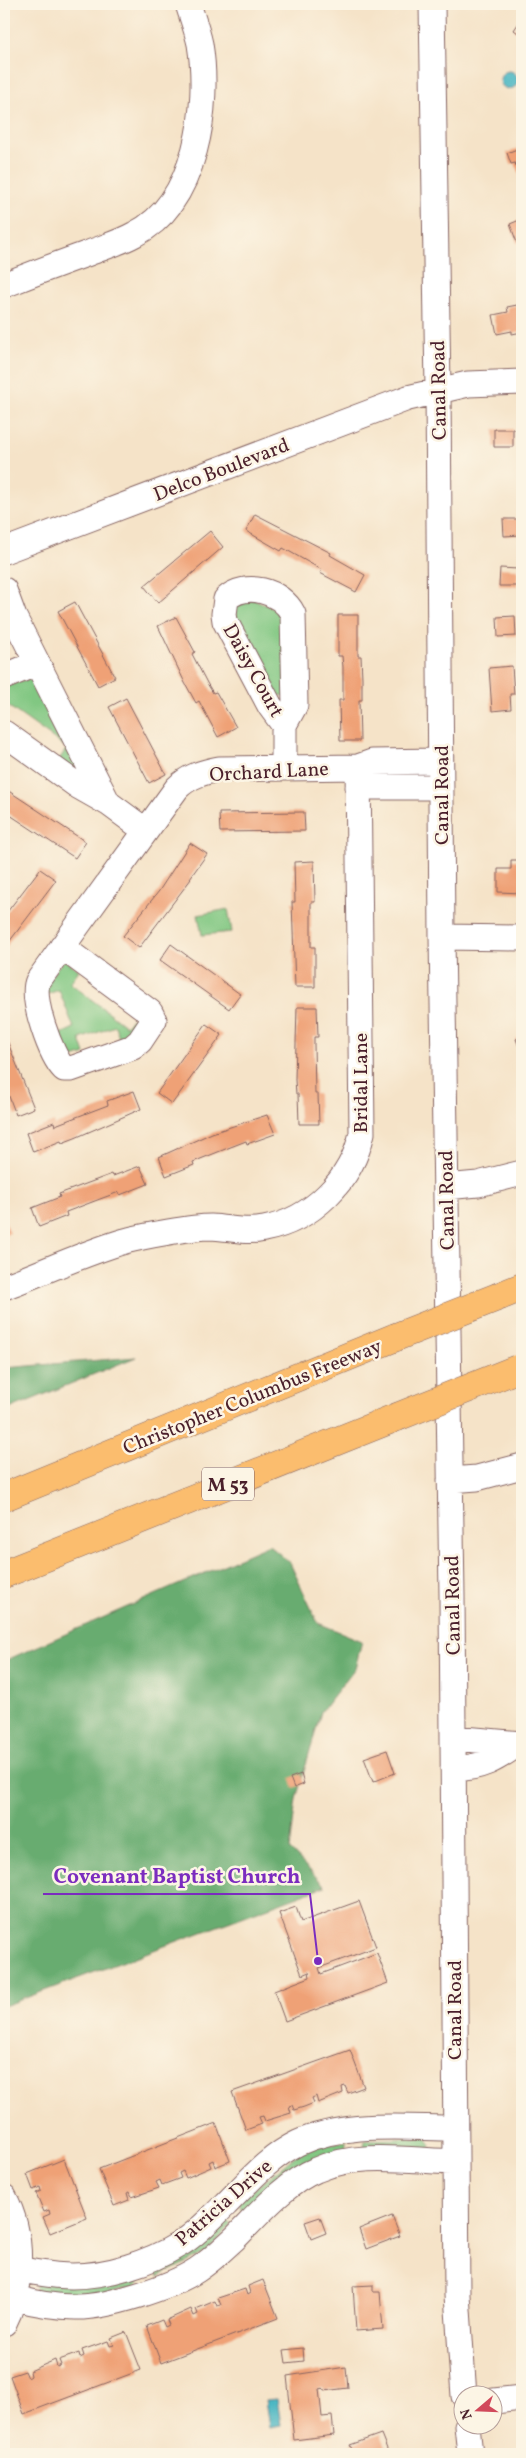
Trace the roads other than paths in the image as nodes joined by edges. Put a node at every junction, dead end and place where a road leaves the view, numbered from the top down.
1 (188, 4) edge
2 (432, 4) edge
3 (4, 285) edge
4 (522, 382) edge
5 (438, 389) junction
6 (4, 551) edge
7 (4, 590) edge
8 (37, 663) junction
9 (4, 677) edge
10 (284, 725) junction
11 (4, 733) edge
12 (440, 761) junction
13 (284, 768) junction
14 (358, 777) junction
15 (440, 787) junction
16 (108, 803) junction
17 (146, 831) junction
18 (442, 937) junction
19 (522, 938) edge
20 (62, 947) junction
21 (522, 1173) edge
22 (446, 1187) junction
23 (4, 1287) edge
24 (511, 1291) edge
25 (520, 1368) edge
26 (91, 1462) junction
27 (522, 1466) edge
28 (450, 1480) junction
29 (4, 1487) edge
30 (4, 1497) edge
31 (4, 1576) edge
32 (453, 1738) junction
33 (520, 1744) edge
34 (453, 1769) junction
35 (455, 2128) junction
36 (456, 2162) junction
37 (4, 2197) edge
38 (19, 2270) junction
39 (15, 2298) junction
40 (4, 2323) edge
41 (463, 2386) edge
42 (522, 2398) edge
43 (504, 2400) edge
44 (468, 2436) edge
45 (470, 2454) edge

1 - 3 street
2 - 5 street, Canal Road
4 - 5 street, Delco Boulevard
5 - 6 street, Delco Boulevard
5 - 12 street, Canal Road
7 - 8 street
8 - 9 street
8 - 16 street
10 - 10 street, Daisy Court
10 - 13 street, Daisy Court
11 - 16 street
12 - 14 street, Orchard Lane
12 - 15 street, Canal Road
13 - 14 street, Orchard Lane
13 - 17 street, Orchard Lane
14 - 15 street
14 - 23 street, Bridal Lane
15 - 18 street, Canal Road
16 - 17 street
17 - 20 street, Orchard Lane
18 - 19 street
18 - 22 street, Canal Road
20 - 20 street, Orchard Lane
21 - 22 street
22 - 28 street, Canal Road
24 - 26 highway, Christopher Columbus Freeway, bridge
25 - 31 highway, M 53, bridge
26 - 29 highway
26 - 30 highway, Christopher Columbus Freeway
27 - 28 street
28 - 32 street, Canal Road
32 - 33 street
32 - 34 street, Canal Road
33 - 34 street
34 - 35 street, Canal Road
35 - 36 street, Canal Road
35 - 38 street, Patricia Drive
36 - 39 street, Patricia Drive
36 - 41 street, Canal Road
37 - 38 street
38 - 39 street
39 - 40 street
42 - 43 street
44 - 45 street

